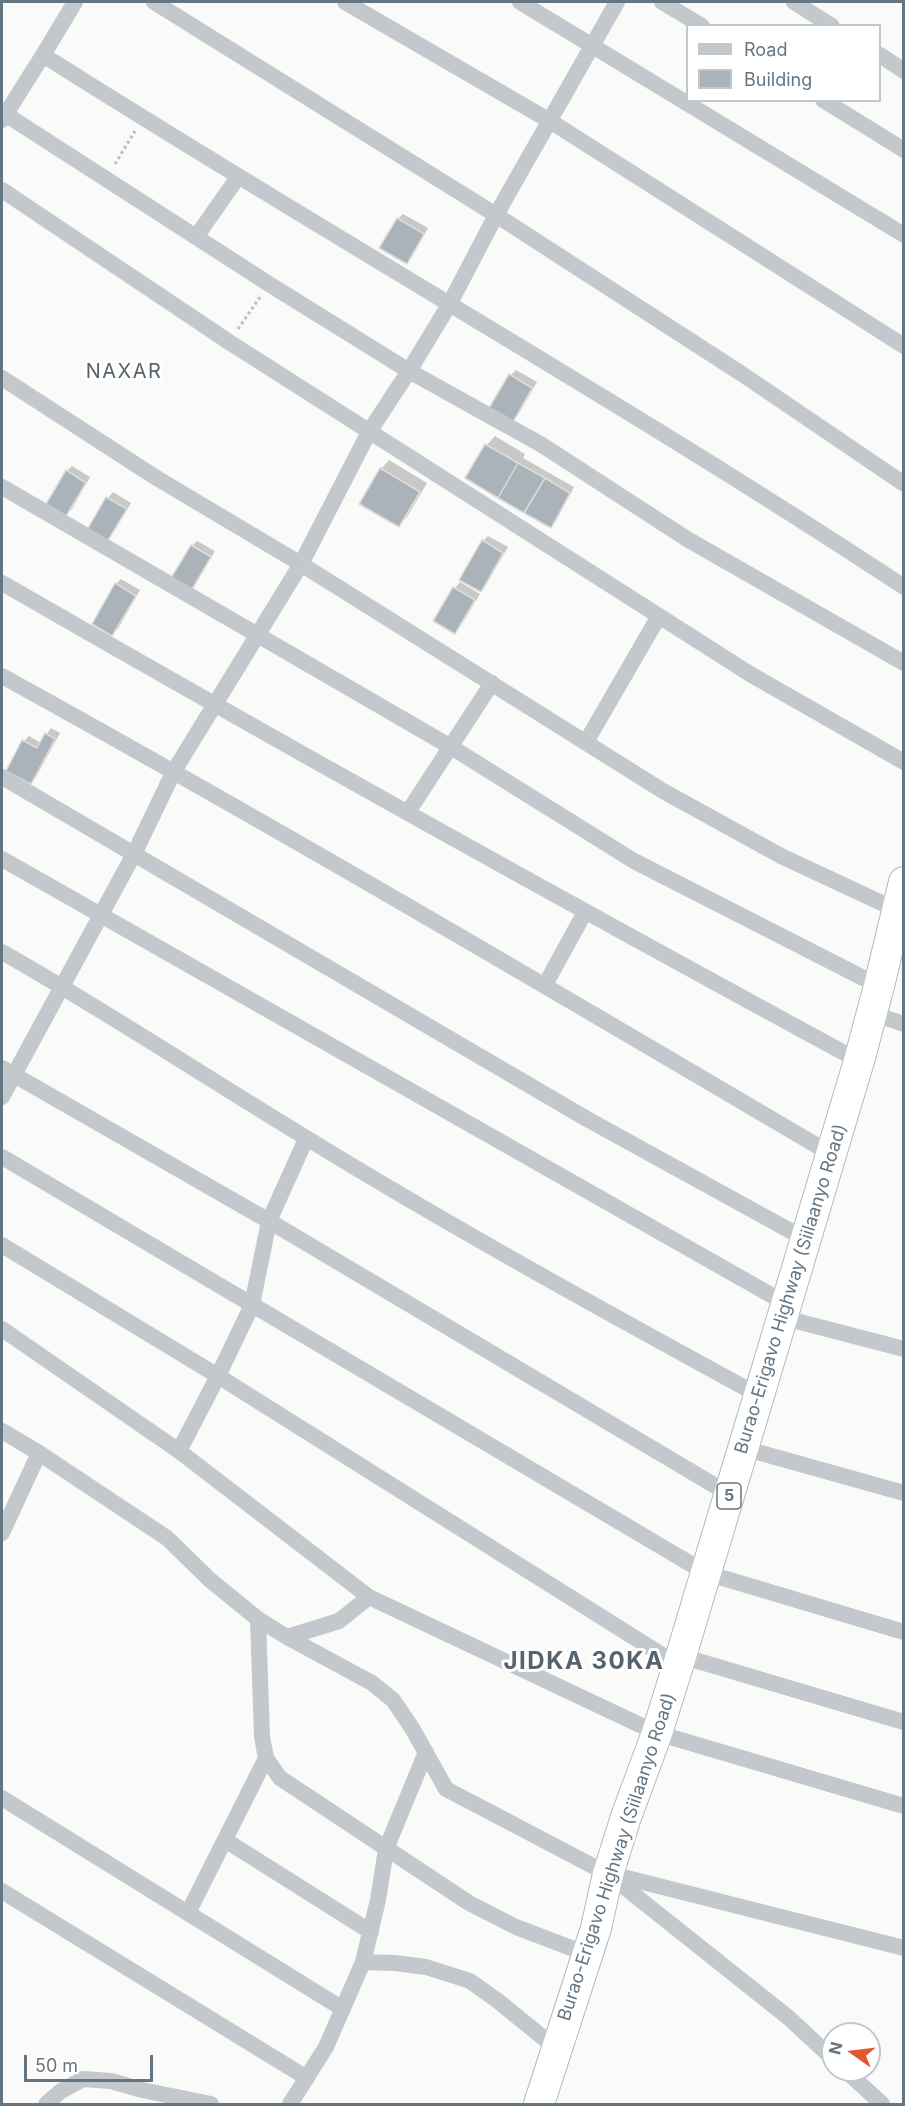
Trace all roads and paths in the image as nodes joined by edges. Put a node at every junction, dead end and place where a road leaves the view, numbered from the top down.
1 (75, 2) edge
2 (154, 2) edge
3 (345, 2) edge
4 (519, 2) edge
5 (617, 2) edge
6 (662, 2) edge
7 (794, 2) edge
8 (699, 24) edge
9 (829, 24) edge
10 (593, 45) junction
11 (44, 56) junction
12 (881, 56) edge
13 (903, 71) edge
14 (826, 102) edge
15 (3, 115) edge
16 (143, 118) junction
17 (550, 121) junction
18 (903, 150) edge
19 (237, 177) junction
20 (106, 179) junction
21 (2, 190) edge
22 (496, 215) junction
23 (903, 235) edge
24 (196, 237) junction
25 (269, 284) junction
26 (449, 304) junction
27 (229, 342) junction
28 (903, 346) edge
29 (409, 371) junction
30 (2, 378) edge
31 (369, 432) junction
32 (903, 484) edge
33 (2, 487) edge
34 (301, 564) junction
35 (2, 583) edge
36 (903, 587) edge
37 (659, 616) junction
38 (258, 636) junction
39 (903, 663) edge
40 (2, 676) edge
41 (492, 683) junction
42 (214, 705) junction
43 (586, 742) junction
44 (451, 747) junction
45 (903, 762) edge
46 (174, 771) junction
47 (2, 777) edge
48 (408, 812) junction
49 (134, 854) junction
50 (2, 859) edge
51 (901, 902) edge
52 (585, 912) junction
53 (100, 914) junction
54 (2, 952) edge
55 (545, 985) junction
56 (61, 986) junction
57 (875, 999) junction
58 (903, 1024) edge
59 (859, 1061) junction
60 (7, 1071) edge
61 (2, 1097) edge
62 (306, 1138) junction
63 (831, 1154) junction
64 (2, 1157) edge
65 (269, 1221) junction
66 (805, 1239) junction
67 (2, 1245) edge
68 (252, 1305) junction
69 (783, 1310) junction
70 (2, 1329) edge
71 (903, 1349) edge
72 (218, 1376) junction
73 (758, 1395) junction
74 (2, 1431) edge
75 (743, 1448) junction
76 (179, 1452) junction
77 (39, 1453) junction
78 (903, 1493) edge
79 (729, 1494) junction
80 (2, 1533) edge
81 (706, 1573) junction
82 (369, 1597) junction
83 (258, 1619) junction
84 (903, 1632) edge
85 (287, 1637) junction
86 (679, 1661) junction
87 (903, 1722) edge
88 (657, 1733) junction
89 (426, 1752) junction
90 (266, 1758) junction
91 (2, 1798) edge
92 (903, 1806) edge
93 (225, 1840) junction
94 (386, 1849) junction
95 (608, 1874) junction
96 (2, 1891) edge
97 (188, 1913) junction
98 (370, 1932) junction
99 (903, 1948) edge
100 (587, 1954) junction
101 (363, 1962) junction
102 (343, 2009) junction
103 (821, 2048) edge
104 (556, 2049) junction
105 (307, 2078) junction
106 (858, 2082) edge
107 (142, 2097) edge
108 (46, 2104) edge
109 (206, 2104) edge
110 (290, 2104) edge
111 (538, 2104) edge
112 (882, 2104) edge

1 - 11 street
2 - 22 street
3 - 17 street
4 - 10 street
5 - 10 street
6 - 8 street
7 - 9 street
10 - 17 street
10 - 23 street
11 - 15 street
11 - 16 street
12 - 13 street
14 - 18 street
15 - 20 street
16 - 19 street
16 - 20 path
17 - 22 street
17 - 28 street
19 - 24 street
19 - 26 street
20 - 24 street
21 - 27 street
22 - 26 street
22 - 32 street
24 - 25 street
25 - 27 path
25 - 29 street
26 - 29 street
26 - 36 street
27 - 31 street
29 - 31 street
29 - 39 street
30 - 34 street
31 - 34 street
31 - 37 street
33 - 38 street
34 - 38 street
34 - 41 street
35 - 42 street
37 - 43 street
37 - 45 street
38 - 42 street
38 - 44 street
40 - 46 street
41 - 43 street
41 - 44 street
42 - 46 street
42 - 48 street
43 - 51 street
44 - 48 street
44 - 57 street
46 - 49 street
46 - 55 street
47 - 49 street
48 - 52 street
49 - 53 street
49 - 66 street
50 - 53 street
51 - 57 highway, Burao-Erigavo Highway (Siilaanyo Road) / 5
52 - 55 street
52 - 59 street
53 - 56 street
53 - 69 street
54 - 56 street
55 - 63 street
56 - 60 street
56 - 62 street
57 - 58 street
57 - 59 highway, Burao-Erigavo Highway (Siilaanyo Road) / 5
59 - 63 highway, Burao-Erigavo Highway (Siilaanyo Road) / 5
60 - 61 street
60 - 65 street
62 - 65 street
62 - 73 street
63 - 66 highway, Burao-Erigavo Highway (Siilaanyo Road) / 5
64 - 68 street
65 - 68 street
65 - 79 street
66 - 69 highway, Burao-Erigavo Highway (Siilaanyo Road) / 5
67 - 72 street
68 - 72 street
68 - 81 street
69 - 71 street
69 - 73 highway, Burao-Erigavo Highway (Siilaanyo Road) / 5
70 - 76 street
72 - 76 street
72 - 86 street
73 - 75 highway, Burao-Erigavo Highway (Siilaanyo Road) / 5
74 - 77 street
75 - 78 street
75 - 79 highway, Burao-Erigavo Highway (Siilaanyo Road) / 5
76 - 82 street
77 - 80 street
77 - 83 street
79 - 81 highway, Burao-Erigavo Highway (Siilaanyo Road) / 5
81 - 84 street
81 - 86 highway, Burao-Erigavo Highway (Siilaanyo Road) / 5
82 - 85 street
82 - 88 street
83 - 85 street
83 - 90 street
85 - 89 street
86 - 87 street
86 - 88 highway, Burao-Erigavo Highway (Siilaanyo Road) / 5
88 - 92 street
88 - 95 highway, Burao-Erigavo Highway (Siilaanyo Road) / 5
89 - 94 street
89 - 95 street
90 - 93 street
90 - 94 street
91 - 97 street
93 - 97 street
93 - 98 street
94 - 98 street
94 - 100 street
95 - 99 street
95 - 100 highway, Burao-Erigavo Highway (Siilaanyo Road) / 5
95 - 103 street
96 - 105 street
97 - 102 street
98 - 101 street
100 - 104 highway, Burao-Erigavo Highway (Siilaanyo Road) / 5
101 - 102 street
101 - 104 street
102 - 105 street
104 - 111 highway, Burao-Erigavo Highway (Siilaanyo Road) / 5
105 - 110 street
106 - 112 street
107 - 108 street
107 - 109 street

